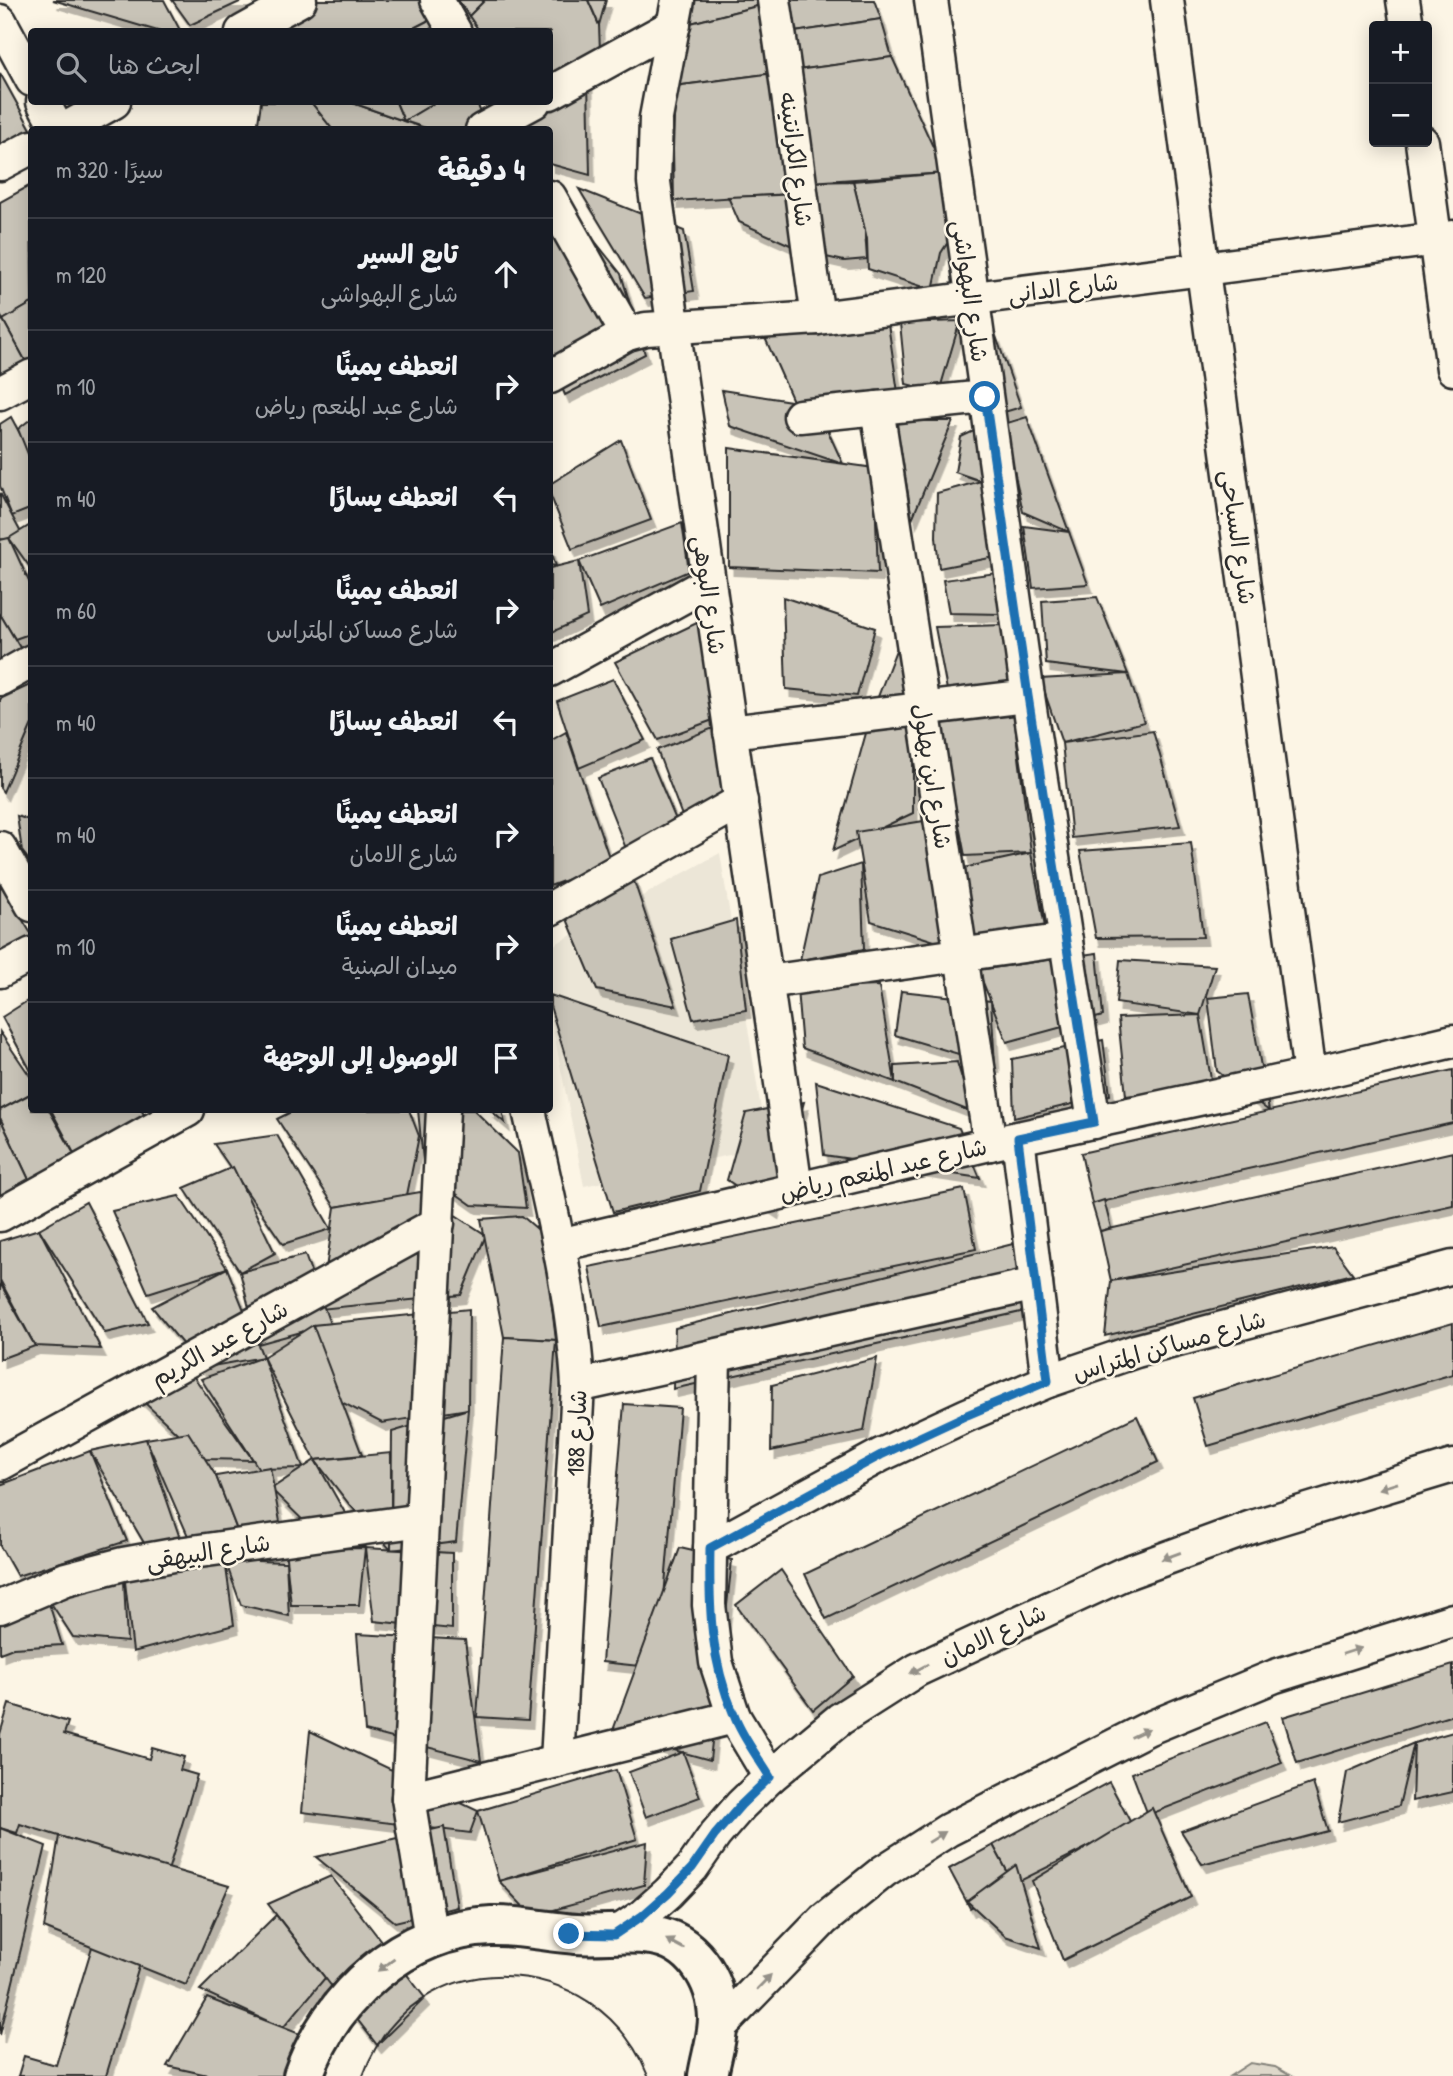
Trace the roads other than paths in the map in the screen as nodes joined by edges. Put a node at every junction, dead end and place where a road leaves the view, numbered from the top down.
1 (300, 0) edge
2 (437, 0) edge
3 (774, 0) edge
4 (931, 0) edge
5 (1167, 0) edge
6 (1403, 0) edge
7 (676, 12) edge
8 (0, 21) edge
9 (1406, 21) edge
10 (249, 28) edge
11 (453, 28) edge
12 (28, 73) edge
13 (553, 91) edge
14 (45, 105) edge
15 (108, 105) edge
16 (528, 105) edge
17 (498, 120) edge
18 (58, 126) edge
19 (69, 126) edge
20 (1423, 147) edge
21 (28, 149) edge
22 (0, 164) edge
23 (553, 202) edge
24 (1444, 239) edge
25 (1203, 269) junction
26 (971, 299) junction
27 (818, 318) junction
28 (673, 328) junction
29 (628, 334) junction
30 (1453, 369) edge
31 (553, 375) edge
32 (28, 378) edge
33 (0, 393) edge
34 (985, 397) junction
35 (877, 408) junction
36 (800, 416) dead end
37 (708, 583) junction
38 (28, 664) edge
39 (553, 668) edge
40 (0, 679) edge
41 (1028, 696) junction
42 (923, 710) junction
43 (730, 732) junction
44 (741, 801) junction
45 (0, 848) edge
46 (28, 898) edge
47 (553, 907) edge
48 (1066, 940) junction
49 (961, 954) junction
50 (28, 956) edge
51 (0, 971) edge
52 (767, 982) junction
53 (1453, 1041) edge
54 (1310, 1075) junction
55 (175, 1113) edge
56 (443, 1113) edge
57 (530, 1113) edge
58 (149, 1119) edge
59 (1094, 1122) junction
60 (1004, 1141) junction
61 (796, 1189) junction
62 (0, 1214) edge
63 (438, 1223) junction
64 (559, 1245) junction
65 (1453, 1267) edge
66 (1036, 1284) junction
67 (714, 1356) junction
68 (1048, 1381) junction
69 (578, 1386) junction
70 (0, 1464) edge
71 (1453, 1466) edge
72 (422, 1520) junction
73 (710, 1548) junction
74 (0, 1607) edge
75 (1453, 1620) edge
76 (734, 1717) junction
77 (556, 1761) junction
78 (770, 1777) junction
79 (408, 1798) junction
80 (614, 1935) junction
81 (431, 1938) junction
82 (716, 2031) junction
83 (303, 2076) edge
84 (708, 2076) edge

1 - 10 street
2 - 11 street
3 - 27 street, شارع الكرانتينه
4 - 26 street, شارع البهواشى
5 - 25 street, شارع السباحى
6 - 9 street
7 - 13 street
7 - 28 street, شارع البوهى
8 - 12 street
14 - 18 street
15 - 19 street
16 - 17 street
20 - 24 street
21 - 22 street
23 - 29 street
24 - 25 street, شارع الدانى
24 - 30 street
25 - 26 street, شارع الدانى
25 - 54 street, شارع السباحى
26 - 27 street, شارع الدانى
26 - 34 street, شارع البهواشى
27 - 28 street, شارع الدانى
28 - 29 street, شارع الدانى
28 - 37 street, شارع البوهى
29 - 31 street, شارع الدانى
32 - 33 street
34 - 35 street
34 - 41 street, شارع البهواشى
35 - 36 street
35 - 42 street, شارع ابن بهلول
37 - 39 street
37 - 43 street, شارع البوهى
38 - 40 street
41 - 42 street
41 - 48 street, شارع البهواشى
42 - 43 street
42 - 49 street, شارع ابن بهلول
43 - 44 street, شارع البوهى
44 - 47 street
44 - 52 street, شارع البوهى
45 - 46 street
48 - 49 street
48 - 59 street, شارع البهواشى
49 - 52 street
49 - 60 street, شارع ابن بهلول
50 - 51 street
52 - 61 street, شارع البوهى
53 - 54 street, شارع عبد المنعم رياض
54 - 59 street, شارع عبد المنعم رياض
55 - 58 street
56 - 63 street
57 - 64 street, شارع 188
58 - 62 street
59 - 60 street, شارع عبد المنعم رياض
60 - 61 street, شارع عبد المنعم رياض
60 - 66 street, شارع ابن بهلول
61 - 64 street, شارع عبد المنعم رياض
63 - 70 street, شارع عبد الكريم
63 - 72 street
64 - 69 street, شارع 188
65 - 68 street, شارع مساكن المتراس
66 - 67 street
66 - 68 street, شارع ابن بهلول
67 - 69 street
67 - 73 street
68 - 73 street, شارع مساكن المتراس
69 - 77 street, شارع 188
71 -> 78 street, شارع الامان
72 - 74 street, شارع البيهقى
72 - 79 street
73 - 76 street
82 -> 75 street
76 - 77 street
76 - 78 street
77 - 79 street
78 - 80 street, شارع الامان
79 - 81 street
80 - 81 street
82 -> 80 street
81 -> 83 street
82 - 84 street

